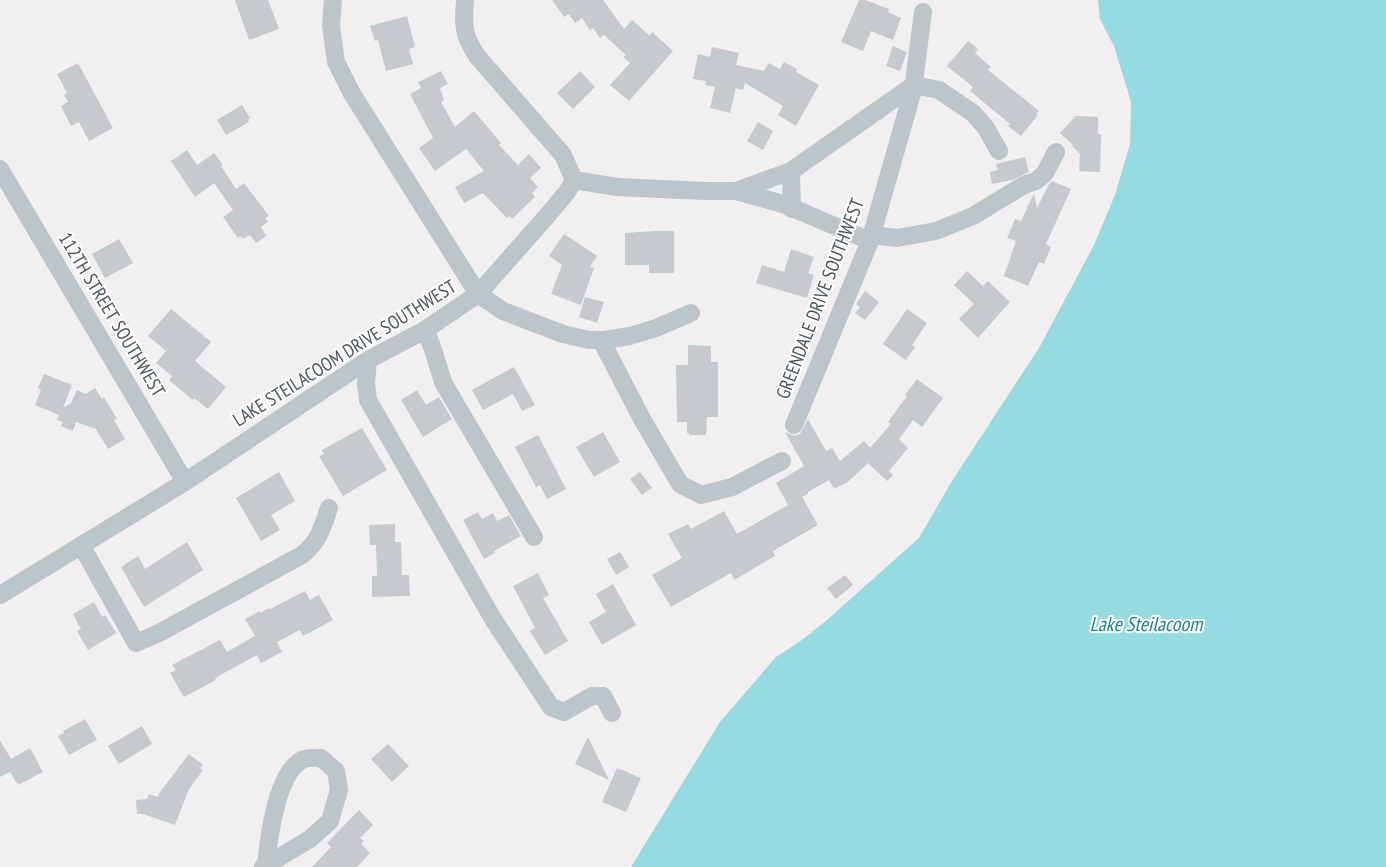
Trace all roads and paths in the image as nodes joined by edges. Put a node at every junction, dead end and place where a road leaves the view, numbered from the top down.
1 (333, 0) edge
2 (465, 0) edge
3 (923, 12) dead end
4 (914, 85) junction
5 (999, 151) dead end
6 (1056, 152) dead end
7 (0, 169) edge
8 (792, 171) junction
9 (574, 180) junction
10 (736, 190) junction
11 (792, 209) junction
12 (871, 238) junction
13 (478, 294) junction
14 (692, 313) dead end
15 (425, 330) junction
16 (601, 340) junction
17 (368, 360) junction
18 (794, 425) dead end
19 (782, 461) dead end
20 (185, 482) junction
21 (329, 508) dead end
22 (534, 537) dead end
23 (81, 545) junction
24 (0, 595) edge
25 (612, 713) dead end
26 (265, 866) edge

1 - 13 street, LAKE STEILACOOM DRIVE SOUTHWEST
2 - 9 street
3 - 4 street, GREENDALE DRIVE SOUTHWEST
4 - 5 street
4 - 8 street
4 - 12 street, GREENDALE DRIVE SOUTHWEST
6 - 12 street
7 - 20 street, 112TH STREET SOUTHWEST
8 - 10 street
8 - 11 street
9 - 10 street
9 - 13 street
10 - 11 street
11 - 12 street
12 - 18 street, GREENDALE DRIVE SOUTHWEST
13 - 15 street, LAKE STEILACOOM DRIVE SOUTHWEST
13 - 16 street
14 - 16 street
15 - 17 street, LAKE STEILACOOM DRIVE SOUTHWEST
15 - 22 street
16 - 19 street
17 - 20 street, LAKE STEILACOOM DRIVE SOUTHWEST
17 - 25 street
20 - 23 street, LAKE STEILACOOM DRIVE SOUTHWEST
21 - 23 street
23 - 24 street, LAKE STEILACOOM DRIVE SOUTHWEST
26 - 26 street

